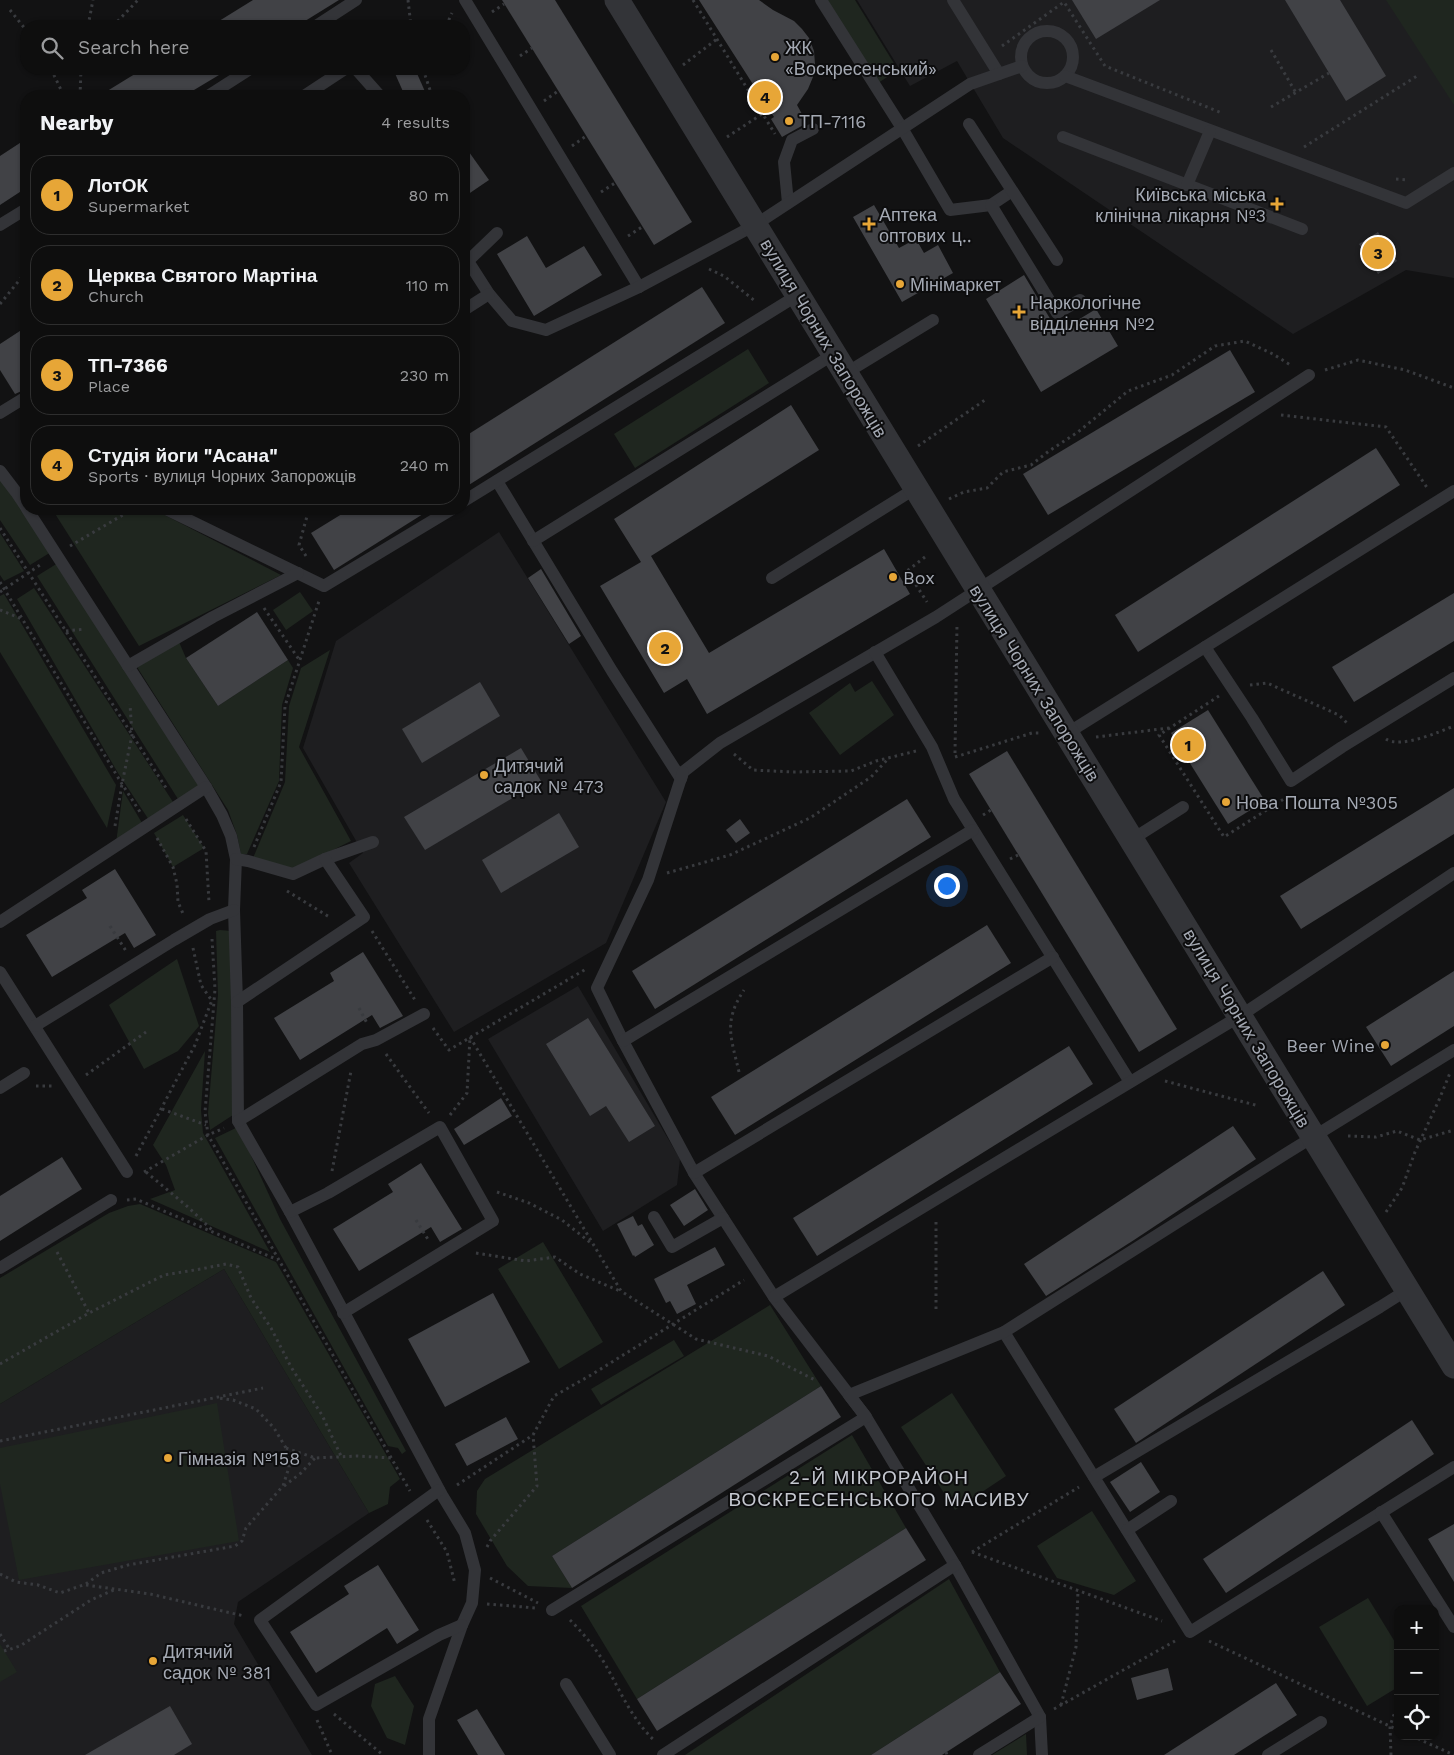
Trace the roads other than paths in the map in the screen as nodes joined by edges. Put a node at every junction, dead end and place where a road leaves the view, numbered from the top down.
1 (356, 0) edge
2 (465, 0) edge
3 (617, 0) edge
4 (821, 0) edge
5 (953, 0) edge
6 (328, 20) edge
7 (1022, 66) junction
8 (999, 74) junction
9 (241, 75) edge
10 (336, 75) edge
11 (361, 75) edge
12 (1065, 76) junction
13 (217, 90) edge
14 (313, 90) edge
15 (375, 90) edge
16 (969, 124) dead end
17 (902, 128) junction
18 (813, 129) dead end
19 (1210, 131) junction
20 (1063, 137) dead end
21 (1454, 174) edge
22 (1187, 185) junction
23 (1012, 191) junction
24 (788, 203) junction
25 (991, 205) junction
26 (20, 213) edge
27 (0, 225) edge
28 (755, 225) junction
29 (1302, 229) dead end
30 (497, 233) dead end
31 (470, 255) edge
32 (1057, 260) dead end
33 (470, 264) edge
34 (639, 287) junction
35 (489, 294) junction
36 (798, 295) junction
37 (1080, 300) dead end
38 (470, 306) edge
39 (933, 320) dead end
40 (840, 363) junction
41 (1308, 376) road end
42 (20, 401) edge
43 (0, 413) edge
44 (0, 472) edge
45 (497, 481) junction
46 (20, 487) edge
47 (916, 488) junction
48 (1454, 491) edge
49 (470, 497) edge
50 (31, 515) edge
51 (178, 515) edge
52 (442, 515) edge
53 (533, 541) junction
54 (298, 573) junction
55 (772, 578) dead end
56 (978, 590) junction
57 (1205, 647) junction
58 (875, 652) junction
59 (128, 666) junction
60 (1454, 678) edge
61 (1066, 734) junction
62 (681, 779) junction
63 (206, 788) junction
64 (1183, 807) dead end
65 (973, 830) junction
66 (1132, 840) junction
67 (373, 842) dead end
68 (325, 859) junction
69 (242, 860) junction
70 (1454, 873) edge
71 (234, 910) junction
72 (0, 922) edge
73 (1053, 957) junction
74 (0, 972) edge
75 (238, 1002) junction
76 (424, 1014) road end
77 (1240, 1016) junction
78 (35, 1026) junction
79 (623, 1041) junction
80 (1452, 1057) edge
81 (24, 1073) dead end
82 (1130, 1082) junction
83 (4, 1086) edge
84 (238, 1121) junction
85 (1313, 1137) junction
86 (694, 1173) junction
87 (134, 1174) road end
88 (111, 1200) road end
89 (290, 1212) junction
90 (654, 1217) dead end
91 (723, 1218) junction
92 (0, 1268) edge
93 (1407, 1290) junction
94 (774, 1297) junction
95 (343, 1314) junction
96 (1004, 1332) junction
97 (1454, 1366) edge
98 (849, 1395) junction
99 (866, 1417) junction
100 (1454, 1467) edge
101 (1094, 1478) junction
102 (440, 1493) junction
103 (1171, 1501) dead end
104 (1381, 1512) junction
105 (1127, 1530) junction
106 (956, 1565) junction
107 (555, 1608) road end
108 (462, 1625) junction
109 (1454, 1627) edge
110 (566, 1684) dead end
111 (1040, 1717) junction
112 (1321, 1722) dead end
113 (668, 1752) edge
114 (429, 1755) edge
115 (610, 1755) edge
116 (979, 1755) edge
117 (1042, 1755) edge
118 (1268, 1755) edge

1 - 6 lane
2 - 34 lane
3 - 28 street, вулиця Чорних Запорожців
4 - 17 lane
5 - 8 lane
7 - 8 lane
7 - 12 lane
7 - 12 lane
8 - 17 lane
9 - 13 lane
10 - 14 lane
11 - 15 lane
12 - 19 lane
16 - 23 lane
17 - 24 lane
17 - 25 lane
18 - 24 lane
19 - 21 lane
19 - 22 lane
20 - 22 lane
22 - 29 lane
23 - 25 lane
23 - 32 lane
24 - 28 lane
25 - 37 lane
26 - 27 lane
28 - 34 lane
28 - 36 street, вулиця Чорних Запорожців
30 - 31 lane
33 - 35 lane
34 - 35 lane
35 - 38 lane
36 - 40 street, вулиця Чорних Запорожців
36 - 45 lane
39 - 40 lane
40 - 47 street, вулиця Чорних Запорожців
40 - 53 lane
41 - 56 lane
42 - 43 lane
44 - 46 lane
45 - 49 lane
45 - 53 lane
47 - 55 lane
47 - 56 street, вулиця Чорних Запорожців
48 - 57 lane
50 - 59 lane
51 - 54 lane
52 - 54 lane
53 - 62 lane
54 - 59 lane
56 - 58 lane
56 - 61 street, вулиця Чорних Запорожців
57 - 60 lane
57 - 61 lane
58 - 62 lane
58 - 65 lane
59 - 63 lane
61 - 66 street, вулиця Чорних Запорожців
62 - 79 lane
63 - 69 lane
63 - 72 lane
64 - 66 lane
65 - 73 lane
65 - 79 lane
66 - 77 street, вулиця Чорних Запорожців
67 - 68 lane
68 - 69 lane
68 - 75 lane
69 - 71 lane
70 - 77 lane
71 - 75 lane
71 - 78 lane
73 - 82 lane
73 - 86 lane
74 - 78 lane
75 - 84 lane
76 - 84 lane
77 - 82 lane
77 - 85 street, вулиця Чорних Запорожців
78 - 87 lane
79 - 86 lane
80 - 85 lane
81 - 83 lane
82 - 94 lane
84 - 89 lane
85 - 93 street, вулиця Чорних Запорожців
85 - 96 lane
86 - 91 lane
88 - 92 lane
89 - 95 lane
89 - 95 lane
90 - 91 lane
91 - 94 lane
93 - 97 street, вулиця Чорних Запорожців
93 - 101 lane
94 - 98 lane
95 - 102 lane
96 - 98 lane
96 - 101 lane
98 - 99 lane
99 - 106 lane
99 - 107 lane
100 - 104 lane
101 - 105 lane
102 - 108 lane
102 - 108 lane
103 - 105 lane
104 - 105 lane
104 - 109 lane
106 - 111 lane
106 - 113 lane
108 - 114 lane
110 - 115 lane
111 - 116 lane
111 - 117 lane
112 - 118 lane

